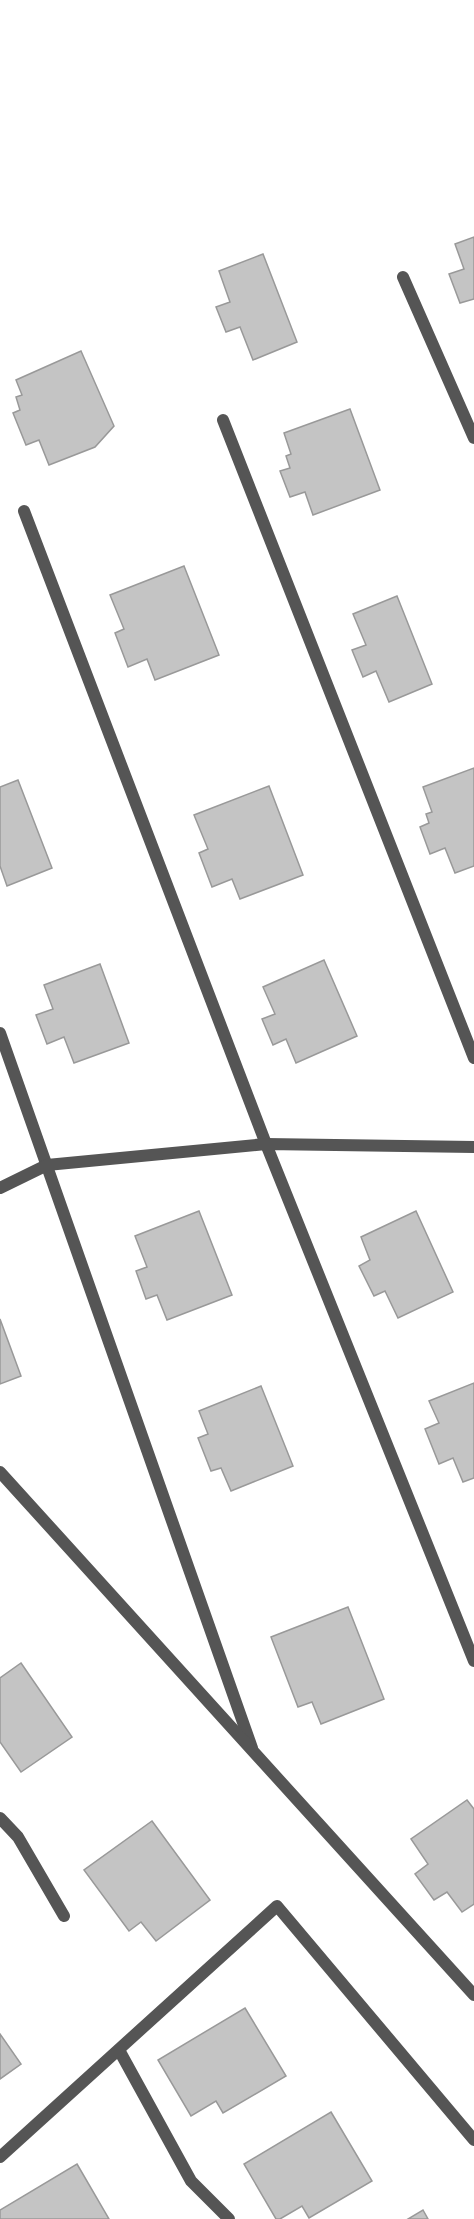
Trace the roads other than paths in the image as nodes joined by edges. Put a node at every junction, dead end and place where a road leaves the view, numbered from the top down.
1 (403, 277) dead end
2 (223, 420) dead end
3 (474, 438) edge
4 (24, 511) dead end
5 (0, 1033) edge
6 (474, 1058) edge
7 (266, 1144) junction
8 (474, 1147) edge
9 (47, 1165) junction
10 (0, 1188) edge
11 (0, 1472) edge
12 (474, 1661) edge
13 (252, 1748) junction
14 (0, 1818) edge
15 (64, 1916) dead end
16 (474, 1995) edge
17 (119, 2050) junction
18 (474, 2140) edge
19 (0, 2157) edge
20 (229, 2219) edge

1 - 3 street
2 - 6 street
4 - 7 street
5 - 9 street
7 - 8 street
7 - 9 street
7 - 12 street
9 - 10 street
9 - 13 street
11 - 13 street
13 - 16 street
14 - 15 street
17 - 18 street
17 - 19 street
17 - 20 street

